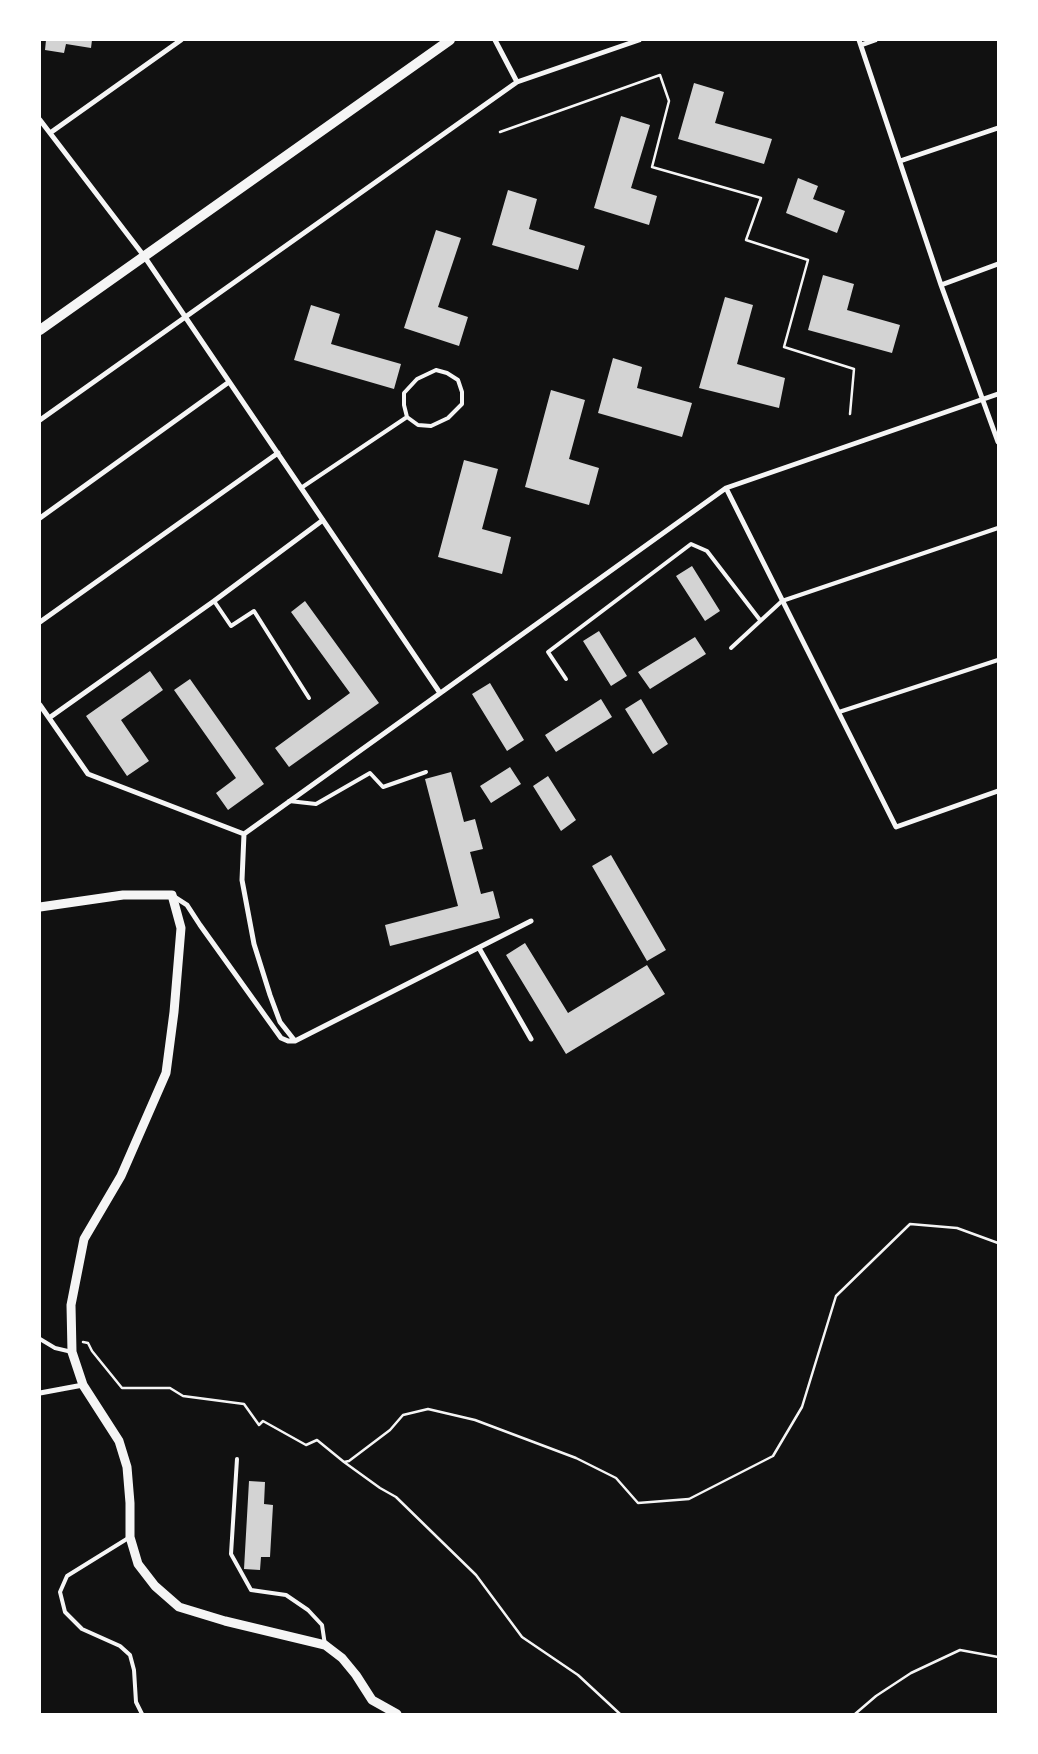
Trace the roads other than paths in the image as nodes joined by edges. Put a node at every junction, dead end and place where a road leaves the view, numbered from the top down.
1 (181, 40) edge
2 (450, 40) edge
3 (495, 40) edge
4 (639, 40) edge
5 (875, 40) edge
6 (860, 42) edge
7 (517, 82) junction
8 (40, 120) edge
9 (998, 128) edge
10 (50, 133) junction
11 (900, 161) junction
12 (144, 256) junction
13 (998, 264) edge
14 (941, 285) junction
15 (185, 317) junction
16 (40, 330) edge
17 (229, 382) junction
18 (998, 394) edge
19 (982, 399) junction
20 (407, 417) junction
21 (40, 420) edge
22 (998, 442) edge
23 (278, 454) junction
24 (301, 488) junction
25 (726, 488) junction
26 (40, 518) edge
27 (323, 520) junction
28 (998, 528) edge
29 (782, 600) junction
30 (214, 601) junction
31 (760, 620) junction
32 (40, 622) edge
33 (731, 648) dead end
34 (998, 660) edge
35 (566, 679) dead end
36 (440, 693) junction
37 (309, 698) dead end
38 (40, 705) edge
39 (838, 712) junction
40 (49, 718) junction
41 (426, 772) dead end
42 (998, 792) edge
43 (289, 802) junction
44 (244, 834) junction
45 (172, 895) junction
46 (40, 907) edge
47 (531, 921) dead end
48 (479, 948) junction
49 (531, 1039) dead end
50 (295, 1041) junction
51 (40, 1340) edge
52 (72, 1352) junction
53 (83, 1385) junction
54 (40, 1392) edge
55 (236, 1459) dead end
56 (130, 1537) junction
57 (325, 1645) junction
58 (142, 1714) edge
59 (397, 1714) edge

1 - 10 street
2 - 12 main road
3 - 7 street
4 - 7 street
5 - 6 street
6 - 11 street
7 - 15 street
8 - 10 street
9 - 11 street
10 - 12 street
11 - 14 street
12 - 15 street
12 - 16 main road
13 - 14 street
14 - 19 street
15 - 17 street
15 - 21 street
17 - 23 street
17 - 26 street
18 - 19 street
19 - 22 street
19 - 25 street
20 - 20 lane
20 - 24 lane
23 - 24 street
23 - 32 street
24 - 27 street
25 - 29 street
25 - 36 street
27 - 30 street
27 - 36 street
28 - 29 lane
29 - 31 lane
29 - 39 street
30 - 37 lane
30 - 40 street
31 - 33 lane
31 - 35 lane
34 - 39 lane
36 - 43 street
38 - 40 street
39 - 42 street
40 - 44 street
41 - 43 lane
43 - 44 street
44 - 50 street
45 - 46 street
45 - 50 street
45 - 52 street
47 - 48 street
48 - 49 street
48 - 50 street
51 - 52 lane
52 - 53 street
53 - 54 street
53 - 56 street
55 - 57 lane
56 - 57 street
56 - 58 lane
57 - 59 street

